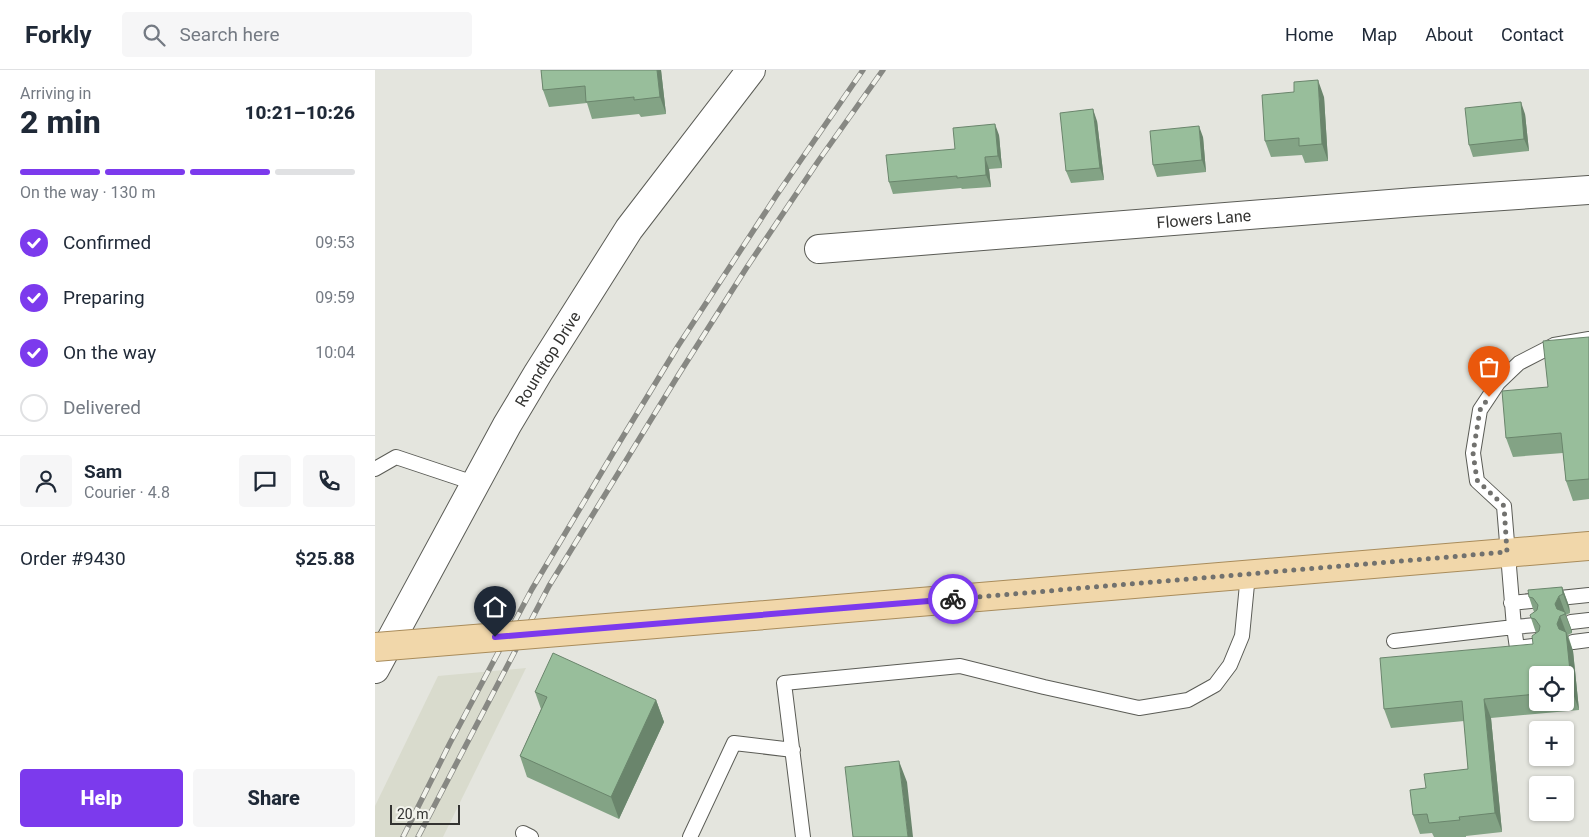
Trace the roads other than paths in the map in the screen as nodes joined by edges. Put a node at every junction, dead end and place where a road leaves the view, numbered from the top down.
1 (751, 70) edge
2 (1589, 190) edge
3 (819, 249) dead end
4 (1589, 339) edge
5 (375, 470) edge
6 (477, 484) junction
7 (1588, 547) edge
8 (1507, 552) junction
9 (1248, 574) junction
10 (1589, 595) edge
11 (1511, 603) junction
12 (1589, 620) edge
13 (1571, 622) dead end
14 (1536, 625) edge
15 (1514, 627) junction
16 (1589, 640) edge
17 (1394, 641) dead end
18 (1573, 642) dead end
19 (1538, 646) edge
20 (375, 647) edge
21 (375, 669) edge
22 (793, 750) junction
23 (689, 837) edge
24 (803, 837) edge

1 - 6 street, Roundtop Drive
2 - 3 street, Flowers Lane
4 - 8 lane
5 - 6 lane
6 - 21 street, Roundtop Drive
7 - 8 main road
8 - 9 main road
8 - 11 lane
9 - 20 main road, bridge
9 - 22 lane
10 - 11 lane
11 - 15 lane
12 - 13 lane
14 - 15 lane
15 - 17 lane
15 - 19 lane
16 - 18 lane
22 - 23 lane
22 - 24 lane

